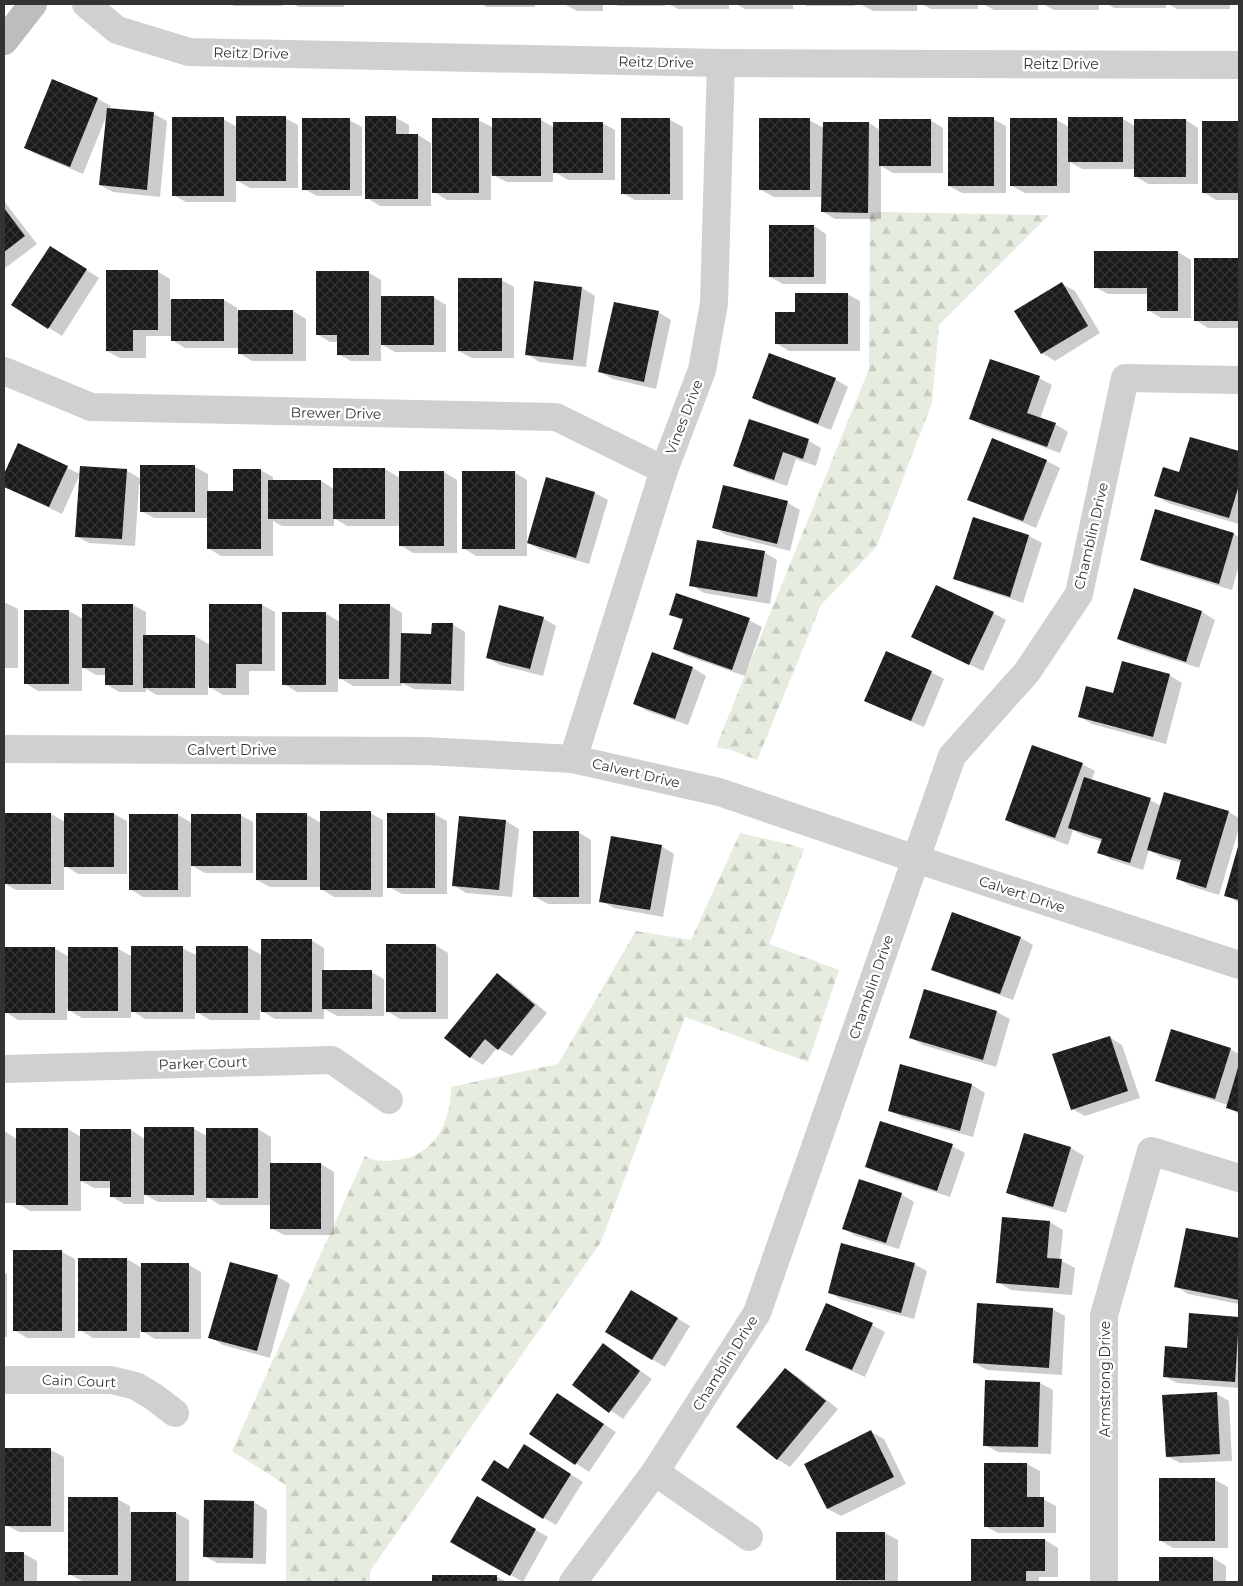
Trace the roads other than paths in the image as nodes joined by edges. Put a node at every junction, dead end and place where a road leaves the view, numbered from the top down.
1 (33, 4) edge
2 (86, 4) edge
3 (4, 41) edge
4 (721, 63) junction
5 (1239, 65) edge
6 (4, 371) edge
7 (1239, 380) edge
8 (664, 470) junction
9 (4, 750) edge
10 (573, 759) junction
11 (916, 860) junction
12 (1239, 965) edge
13 (4, 1069) edge
14 (389, 1100) dead end
15 (1239, 1178) edge
16 (4, 1380) edge
17 (175, 1413) dead end
18 (655, 1472) junction
19 (749, 1537) dead end
20 (573, 1582) edge
21 (1104, 1582) edge

1 - 3 street
2 - 4 street, Reitz Drive
4 - 5 street, Reitz Drive
4 - 8 street, Vines Drive
6 - 8 street, Brewer Drive
7 - 11 street, Chamblin Drive
8 - 10 street, Vines Drive
9 - 10 street, Calvert Drive
10 - 11 street, Calvert Drive
11 - 12 street, Calvert Drive
11 - 18 street, Chamblin Drive
13 - 14 street, Parker Court
15 - 21 street, Armstrong Drive
16 - 17 street, Cain Court
18 - 19 street
18 - 20 street, Chamblin Drive

